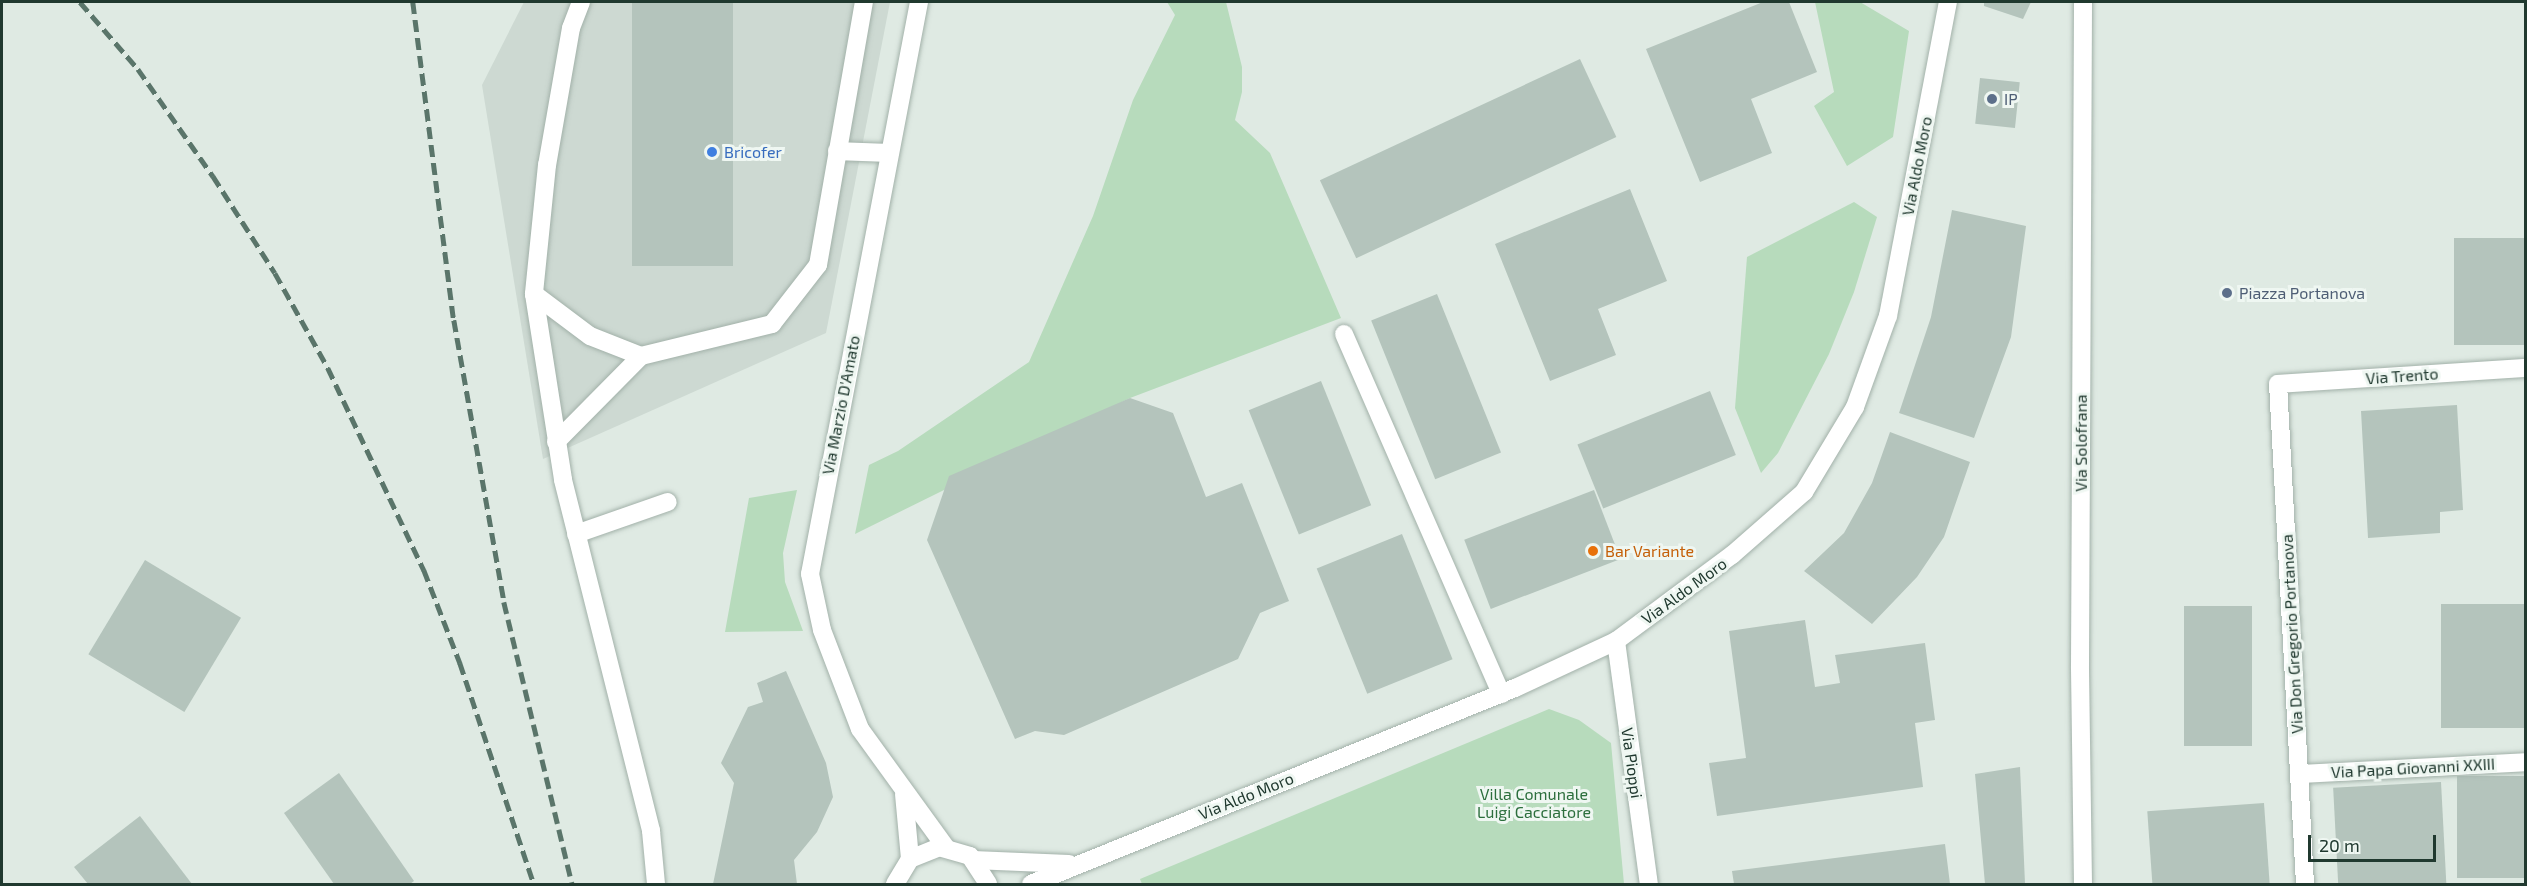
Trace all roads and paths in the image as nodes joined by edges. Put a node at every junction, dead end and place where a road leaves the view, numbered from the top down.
1 (581, 2) edge
2 (864, 2) edge
3 (919, 2) edge
4 (1948, 2) edge
5 (2084, 2) edge
6 (837, 152) junction
7 (888, 153) junction
8 (534, 294) junction
9 (1344, 334) dead end
10 (641, 356) junction
11 (2526, 368) edge
12 (2278, 384) joint
13 (556, 442) junction
14 (668, 502) dead end
15 (576, 534) junction
16 (1616, 641) junction
17 (1501, 694) junction
18 (2526, 762) edge
19 (2300, 774) junction
20 (903, 792) junction
21 (946, 848) junction
22 (910, 859) junction
23 (974, 860) junction
24 (1073, 864) junction
25 (656, 885) edge
26 (895, 885) edge
27 (988, 885) edge
28 (1031, 885) edge
29 (1649, 885) edge
30 (2083, 885) edge
31 (2305, 885) edge

1 - 8 street
2 - 6 street
3 - 7 street, Via Marzio D'Amato
4 - 16 street, Via Aldo Moro
5 - 30 street, Via Solofrana
6 - 7 street
6 - 10 street
7 - 20 street, Via Marzio D'Amato
8 - 10 street
8 - 13 street
9 - 17 street
10 - 13 street
11 - 12 street, Via Trento
12 - 19 street, Via Don Gregorio Portanova
13 - 15 street
14 - 15 street
15 - 25 street
16 - 17 street, Via Aldo Moro
16 - 29 street, Via Pioppi
17 - 24 street, Via Aldo Moro
18 - 19 street, Via Papa Giovanni XXIII
19 - 31 street, Via Don Gregorio Portanova
20 - 21 street, Via Marzio D'Amato
20 - 22 street
21 - 22 street
21 - 23 street, Via Aldo Moro
22 - 26 street
23 - 24 street, Via Aldo Moro
23 - 27 street
24 - 28 street, Via Aldo Moro

